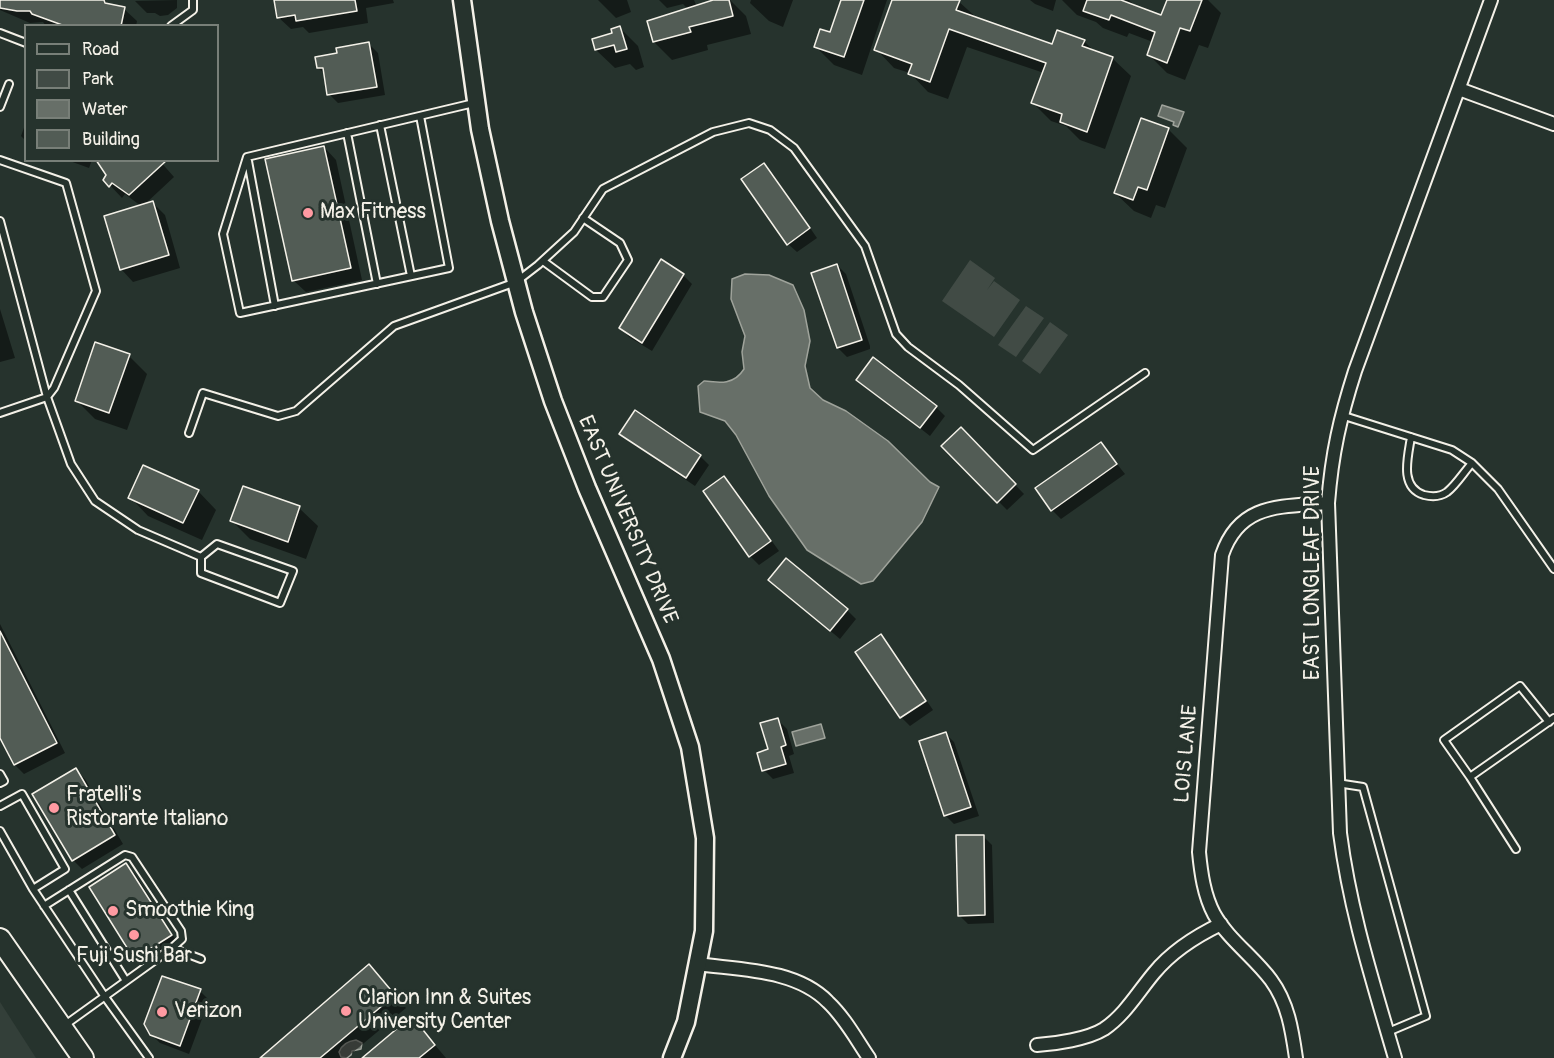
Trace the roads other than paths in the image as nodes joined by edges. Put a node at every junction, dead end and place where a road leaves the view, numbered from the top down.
1 (193, 0) edge
2 (462, 0) edge
3 (1491, 0) edge
4 (174, 24) edge
5 (0, 33) edge
6 (24, 42) edge
7 (9, 84) dead end
8 (1459, 89) junction
9 (476, 102) junction
10 (0, 107) edge
11 (420, 116) junction
12 (1554, 124) edge
13 (380, 125) junction
14 (347, 133) junction
15 (247, 157) junction
16 (0, 160) edge
17 (583, 218) junction
18 (0, 221) edge
19 (543, 261) junction
20 (411, 276) junction
21 (516, 282) junction
22 (376, 284) junction
23 (274, 306) junction
24 (1144, 373) dead end
25 (47, 397) junction
26 (0, 413) edge
27 (1341, 415) junction
28 (189, 433) dead end
29 (1411, 437) junction
30 (1472, 464) junction
31 (1329, 503) junction
32 (201, 557) junction
33 (1554, 568) edge
34 (1551, 720) edge
35 (0, 774) edge
36 (1470, 777) junction
37 (0, 783) edge
38 (1337, 783) junction
39 (0, 806) edge
40 (0, 831) edge
41 (1516, 849) dead end
42 (33, 889) junction
43 (69, 890) junction
44 (45, 906) junction
45 (1221, 924) junction
46 (0, 939) edge
47 (172, 948) junction
48 (201, 959) dead end
49 (698, 963) junction
50 (126, 981) junction
51 (105, 996) junction
52 (62, 1028) junction
53 (1387, 1032) junction
54 (1037, 1045) dead end
55 (83, 1058) edge
56 (150, 1058) edge
57 (672, 1058) edge
58 (869, 1058) edge
59 (1296, 1058) edge
60 (1395, 1058) edge

1 - 4 lane
2 - 9 main road, EAST UNIVERSITY DRIVE
3 - 8 street, EAST LONGLEAF DRIVE
5 - 6 lane
7 - 10 lane
8 - 12 street
8 - 27 street, EAST LONGLEAF DRIVE
9 - 11 lane
9 - 21 main road, EAST UNIVERSITY DRIVE
11 - 13 lane
11 - 20 lane
13 - 14 lane
13 - 20 lane
14 - 15 lane
14 - 22 lane
15 - 23 lane
15 - 23 lane
16 - 25 lane
17 - 19 lane
17 - 19 lane
17 - 24 lane
18 - 25 lane
19 - 21 lane
20 - 22 lane
21 - 28 lane
21 - 49 main road, EAST UNIVERSITY DRIVE
22 - 23 lane
25 - 26 lane
25 - 32 lane
27 - 29 lane
27 - 31 street, EAST LONGLEAF DRIVE
29 - 30 lane
29 - 30 lane
30 - 33 lane
31 - 38 street, EAST LONGLEAF DRIVE
31 - 45 street, LOIS LANE
32 - 32 lane
34 - 36 lane
34 - 36 lane
35 - 37 lane
36 - 41 lane
38 - 53 street, EAST LONGLEAF DRIVE
38 - 53 lane
39 - 42 lane
40 - 42 lane
42 - 44 lane
43 - 44 lane
43 - 47 lane
43 - 50 lane
44 - 51 lane
45 - 54 street
45 - 59 street, LOIS LANE
46 - 52 main road
47 - 48 lane
47 - 50 lane
49 - 57 main road, EAST UNIVERSITY DRIVE
49 - 58 street
50 - 51 lane
51 - 52 lane
51 - 56 lane
52 - 55 main road
53 - 60 street, EAST LONGLEAF DRIVE

